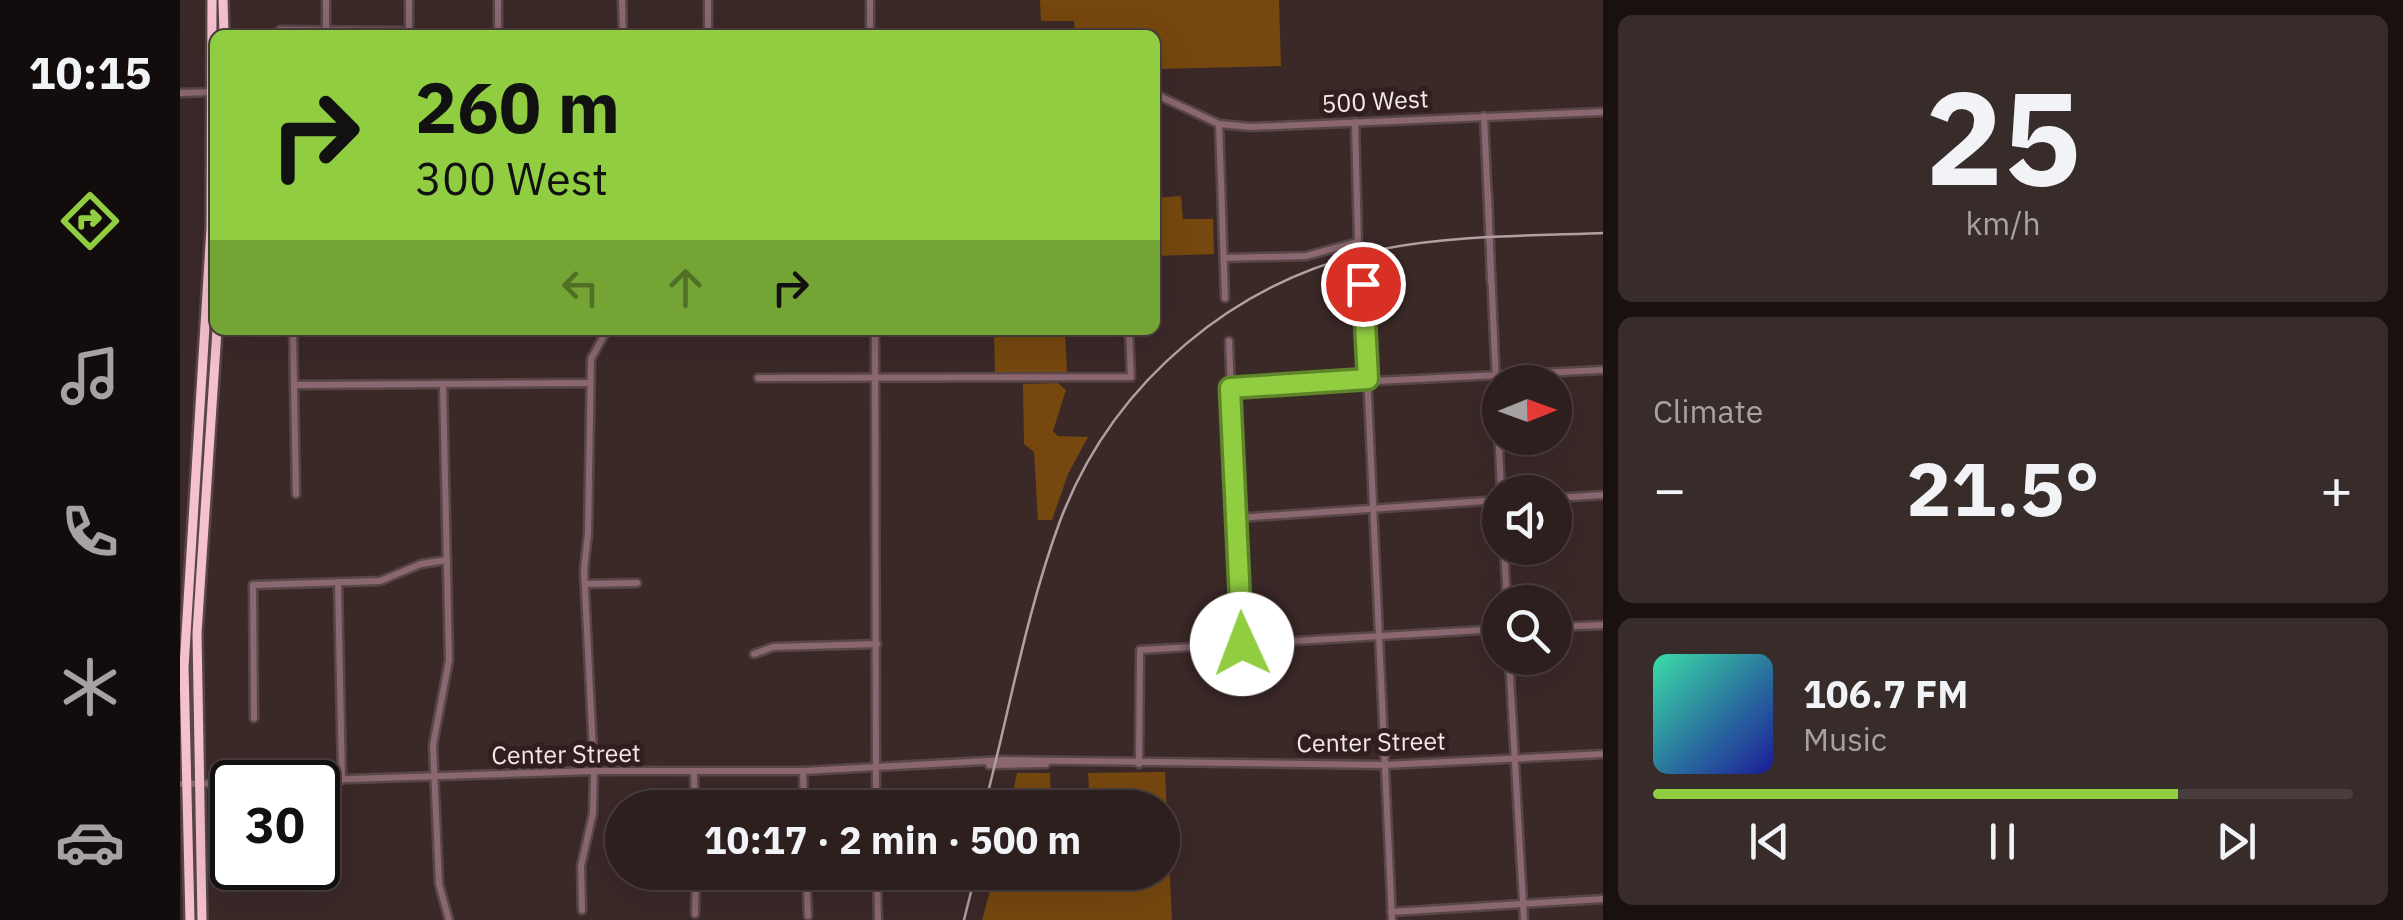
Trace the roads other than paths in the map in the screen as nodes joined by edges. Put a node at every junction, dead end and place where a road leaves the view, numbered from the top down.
1 (212, 0) edge
2 (223, 0) edge
3 (326, 0) edge
4 (408, 0) edge
5 (498, 0) edge
6 (622, 0) edge
7 (708, 0) edge
8 (870, 0) edge
9 (213, 30) edge
10 (224, 30) edge
11 (326, 30) edge
12 (409, 30) edge
13 (498, 30) edge
14 (623, 30) edge
15 (708, 30) edge
16 (870, 30) edge
17 (210, 92) edge
18 (180, 93) edge
19 (1160, 96) edge
20 (1603, 112) edge
21 (1484, 116) junction
22 (1355, 122) junction
23 (1218, 124) junction
24 (1224, 258) junction
25 (210, 259) edge
26 (1363, 284) dead end
27 (1225, 298) dead end
28 (217, 335) edge
29 (293, 335) edge
30 (604, 335) edge
31 (875, 335) edge
32 (1130, 335) edge
33 (1229, 341) dead end
34 (1495, 365) edge
35 (1603, 370) edge
36 (1572, 371) edge
37 (1482, 373) edge
38 (758, 378) dead end
39 (875, 378) junction
40 (1368, 379) junction
41 (590, 382) junction
42 (443, 384) junction
43 (294, 385) junction
44 (1230, 388) junction
45 (296, 494) dead end
46 (1603, 495) edge
47 (1572, 497) edge
48 (1482, 501) edge
49 (1376, 510) junction
50 (1238, 518) junction
51 (447, 560) junction
52 (338, 582) junction
53 (636, 583) dead end
54 (585, 584) junction
55 (1603, 625) edge
56 (1572, 626) edge
57 (1482, 631) edge
58 (1380, 640) junction
59 (877, 644) junction
60 (1242, 644) junction
61 (754, 654) dead end
62 (1511, 675) edge
63 (254, 718) dead end
64 (1603, 754) edge
65 (1514, 758) junction
66 (1139, 764) junction
67 (1385, 765) junction
68 (876, 767) junction
69 (594, 771) junction
70 (803, 771) junction
71 (694, 772) junction
72 (434, 778) junction
73 (342, 781) joint
74 (184, 784) edge
75 (199, 784) junction
76 (210, 784) edge
77 (694, 790) edge
78 (804, 790) edge
79 (876, 790) edge
80 (696, 890) edge
81 (807, 890) edge
82 (877, 890) edge
83 (1603, 900) edge
84 (1522, 904) junction
85 (582, 910) dead end
86 (695, 914) dead end
87 (808, 916) dead end
88 (1391, 916) edge
89 (190, 920) edge
90 (202, 920) edge
91 (448, 920) edge
92 (878, 920) edge
93 (1524, 920) edge

1 - 9 highway
2 - 10 highway
3 - 11 street
4 - 12 street
5 - 13 street
6 - 14 street
7 - 15 street
8 - 16 street
17 - 18 street
19 - 23 street, 500 West
20 - 21 street, 500 West
21 - 22 street, 500 West
21 - 34 street
22 - 23 street, 500 West
22 - 24 street
23 - 24 street
24 - 27 street
25 - 74 highway
26 - 40 street
28 - 75 highway
29 - 43 street
30 - 41 street
31 - 39 street
32 - 39 street
33 - 44 street
35 - 36 street
37 - 40 street
38 - 39 street
39 - 59 street
40 - 44 street
40 - 49 street
41 - 42 street
41 - 54 street
42 - 43 street
42 - 51 street
43 - 45 street
44 - 50 street
46 - 47 street
48 - 49 street
49 - 50 street
49 - 58 street
50 - 60 street
51 - 52 street
51 - 72 street
52 - 63 street
52 - 73 street
53 - 54 street
54 - 69 street
55 - 56 street
57 - 58 street
58 - 60 street
58 - 67 street
59 - 61 street
59 - 68 street
60 - 66 street
62 - 65 street
64 - 65 street, Center Street
65 - 67 street, Center Street
65 - 84 street
66 - 67 street, Center Street
66 - 68 street, Center Street
67 - 88 street
68 - 70 street, Center Street
68 - 79 street
69 - 71 street, Center Street
69 - 72 street, Center Street
69 - 85 street
70 - 71 street, Center Street
70 - 78 street
71 - 77 street
72 - 73 street, Center Street
72 - 91 street
74 - 75 street
74 - 89 highway
75 - 76 street
75 - 90 highway
80 - 86 street
81 - 87 street
82 - 92 street
83 - 84 street
84 - 88 street
84 - 93 street

